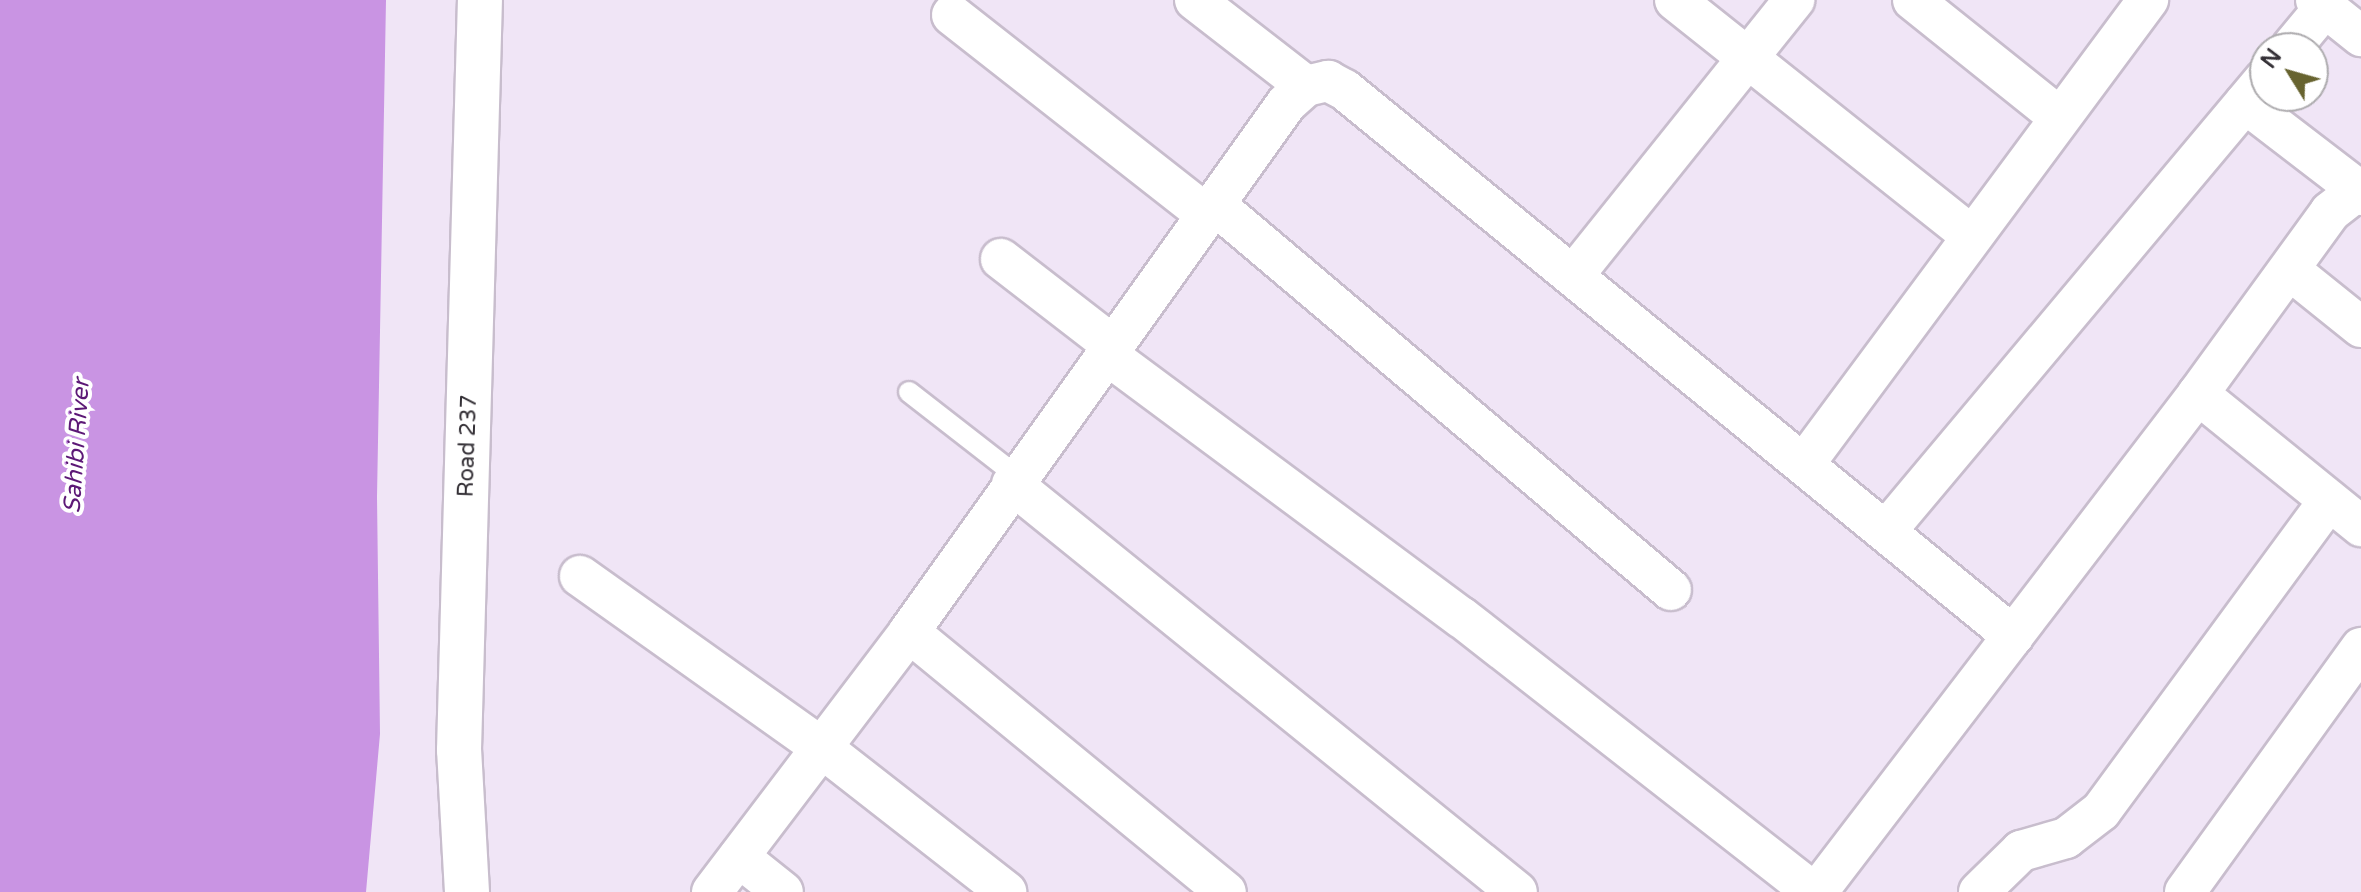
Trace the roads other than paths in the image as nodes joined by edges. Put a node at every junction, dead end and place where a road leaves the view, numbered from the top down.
1 (480, 0) edge
2 (1195, 0) edge
3 (1675, 0) edge
4 (1794, 0) edge
5 (1913, 0) edge
6 (2148, 0) edge
7 (2321, 4) edge
8 (952, 15) dead end
9 (2302, 32) edge
10 (2361, 36) edge
11 (1748, 58) junction
12 (1306, 86) junction
13 (2249, 98) edge
14 (2277, 112) edge
15 (2059, 117) junction
16 (2361, 193) edge
17 (1211, 210) junction
18 (1972, 236) junction
19 (1001, 259) dead end
20 (2290, 270) junction
21 (1573, 276) junction
22 (2361, 327) edge
23 (1112, 352) junction
24 (909, 392) dead end
25 (2198, 394) junction
26 (1804, 464) junction
27 (1015, 480) junction
28 (2329, 501) junction
29 (2361, 526) edge
30 (1886, 531) junction
31 (580, 576) dead end
32 (1671, 590) dead end
33 (909, 632) junction
34 (2013, 636) junction
35 (2361, 648) edge
36 (822, 748) junction
37 (739, 857) junction
38 (467, 892) edge
39 (712, 892) edge
40 (783, 892) edge
41 (1006, 892) edge
42 (1226, 892) edge
43 (1517, 892) edge
44 (1815, 892) edge
45 (1979, 892) edge
46 (2185, 892) edge

1 - 38 street, Road 237
2 - 12 street
3 - 11 street
4 - 11 street
5 - 15 street
6 - 15 street
7 - 9 street
7 - 10 street
8 - 17 street
11 - 18 street
11 - 21 street
12 - 17 street
12 - 21 street
13 - 30 street
14 - 16 street
15 - 18 street
16 - 20 street
17 - 23 street
17 - 32 street
18 - 26 street
19 - 23 street
20 - 22 street
20 - 25 street
21 - 26 street
23 - 27 street
23 - 44 street
24 - 27 lane
25 - 28 street
25 - 34 street
26 - 30 street
27 - 33 street
27 - 43 street
28 - 29 street
28 - 45 street
30 - 34 street
31 - 36 street
33 - 36 street
33 - 42 street
34 - 44 street
35 - 46 street
36 - 37 street
36 - 41 street
37 - 39 street
37 - 40 street

